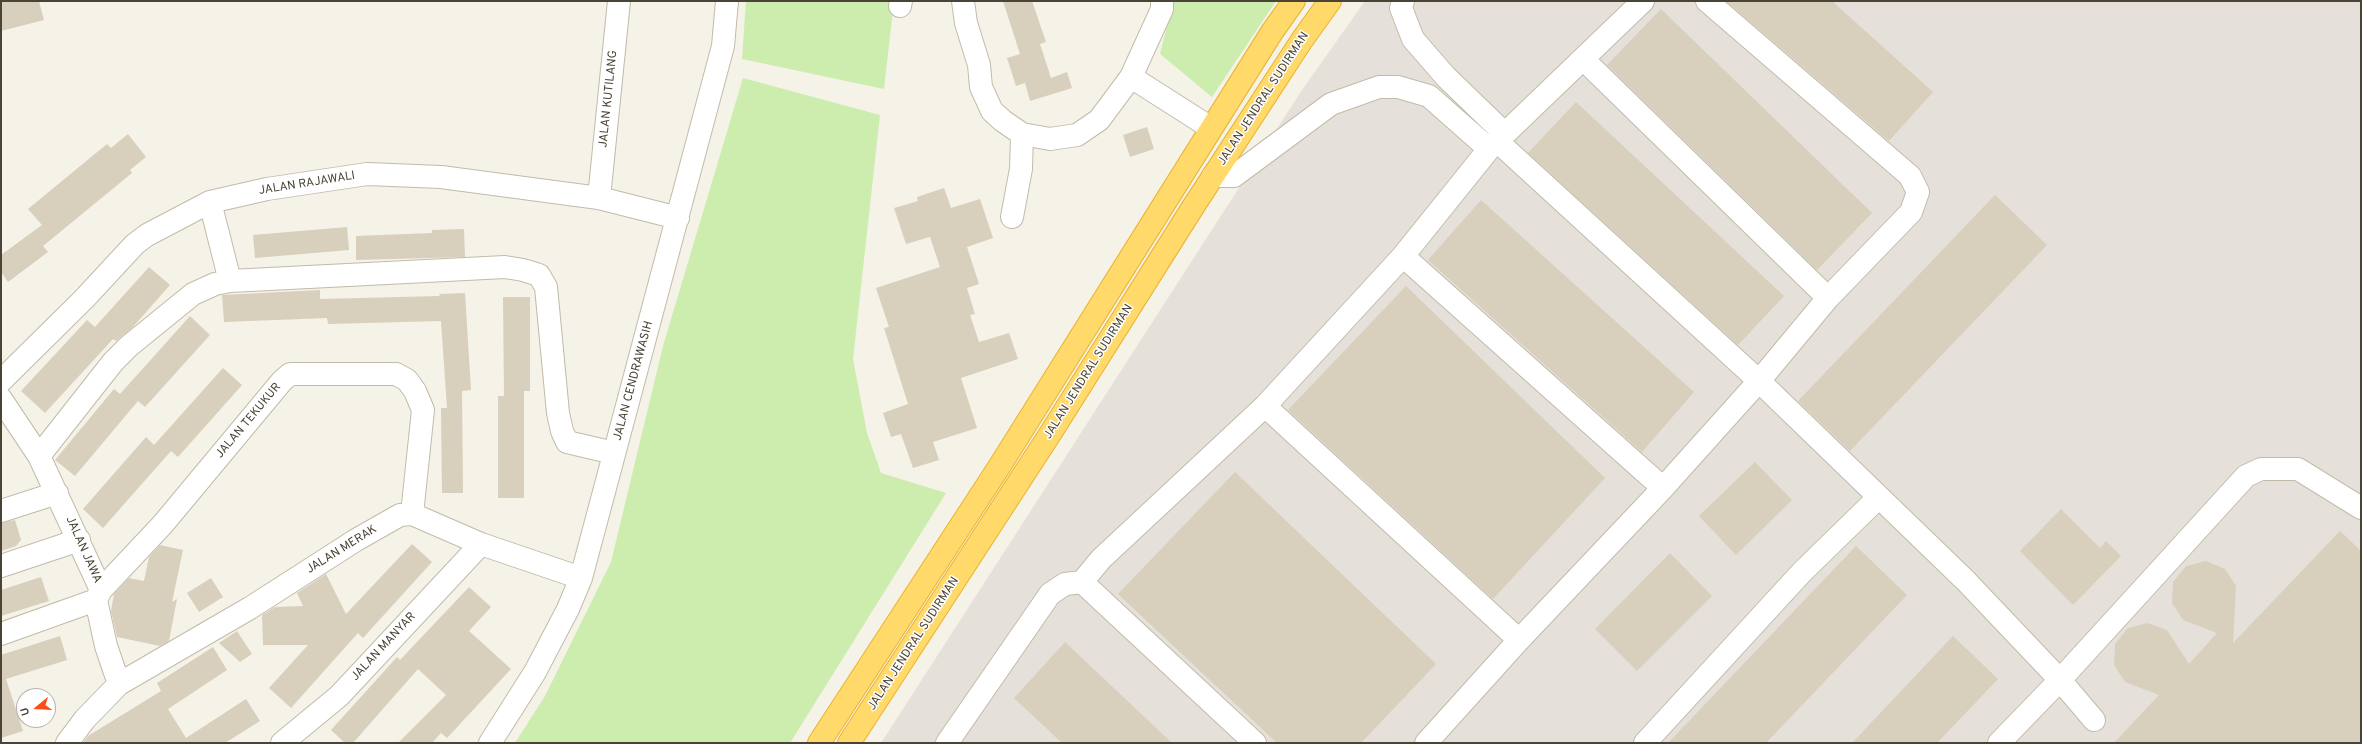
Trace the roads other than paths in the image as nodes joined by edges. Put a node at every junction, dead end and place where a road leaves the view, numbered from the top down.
1 (620, 1) edge
2 (727, 1) edge
3 (963, 1) edge
4 (1162, 1) edge
5 (1294, 1) edge
6 (1330, 1) edge
7 (1402, 1) edge
8 (1643, 1) edge
9 (1707, 1) edge
10 (1583, 59) junction
11 (1131, 77) junction
12 (1211, 128) junction
13 (1022, 134) junction
14 (1497, 141) junction
15 (1213, 176) junction
16 (600, 198) junction
17 (210, 202) junction
18 (1012, 217) dead end
19 (678, 218) junction
20 (1403, 256) junction
21 (230, 282) junction
22 (1828, 298) junction
23 (1759, 380) junction
24 (1, 381) edge
25 (1, 399) edge
26 (1265, 406) junction
27 (614, 453) junction
28 (39, 456) junction
29 (1663, 488) junction
30 (57, 493) junction
31 (1879, 497) junction
32 (2361, 508) edge
33 (1, 511) edge
34 (412, 514) junction
35 (79, 540) junction
36 (481, 544) junction
37 (1, 566) edge
38 (581, 578) junction
39 (1082, 582) junction
40 (99, 595) junction
41 (1, 634) edge
42 (1519, 640) junction
43 (2060, 680) junction
44 (119, 684) junction
45 (2094, 720) dead end
46 (66, 743) edge
47 (282, 743) edge
48 (490, 743) edge
49 (819, 743) edge
50 (849, 743) edge
51 (946, 743) edge
52 (1254, 743) edge
53 (1426, 743) edge
54 (1645, 743) edge
55 (1999, 743) edge

1 - 16 street, JALAN KUTILANG
2 - 19 street, JALAN CENDRAWASIH
3 - 13 street
4 - 11 street
5 - 12 highway
6 - 15 highway, JALAN JENDRAL SUDIRMAN
7 - 14 street
8 - 10 street
9 - 22 street
10 - 14 street
10 - 22 street
11 - 12 street
11 - 13 street
12 - 49 highway
13 - 18 street
14 - 15 street
14 - 20 street
14 - 23 street
15 - 50 highway, JALAN JENDRAL SUDIRMAN
16 - 17 street, JALAN RAJAWALI
16 - 19 street, JALAN RAJAWALI
17 - 21 street
17 - 24 street, JALAN RAJAWALI
19 - 27 street, JALAN CENDRAWASIH
20 - 26 street
20 - 29 street
21 - 27 street
21 - 28 street
22 - 23 street
23 - 29 street
23 - 31 street
25 - 28 street, JALAN JAWA
26 - 39 street
26 - 42 street
27 - 38 street, JALAN CENDRAWASIH
28 - 30 street, JALAN JAWA
29 - 42 street
30 - 33 street
30 - 35 street, JALAN JAWA
31 - 43 street
31 - 54 street
32 - 43 street
34 - 36 street
34 - 40 street, JALAN TEKUKUR
34 - 44 street, JALAN MERAK
35 - 37 street
35 - 40 street, JALAN JAWA
36 - 38 street
36 - 47 street, JALAN MANYAR
38 - 48 street, JALAN CENDRAWASIH
39 - 51 street
39 - 52 street
40 - 41 street
40 - 44 street, JALAN JAWA
42 - 53 street
43 - 45 street
43 - 55 street
44 - 46 street

